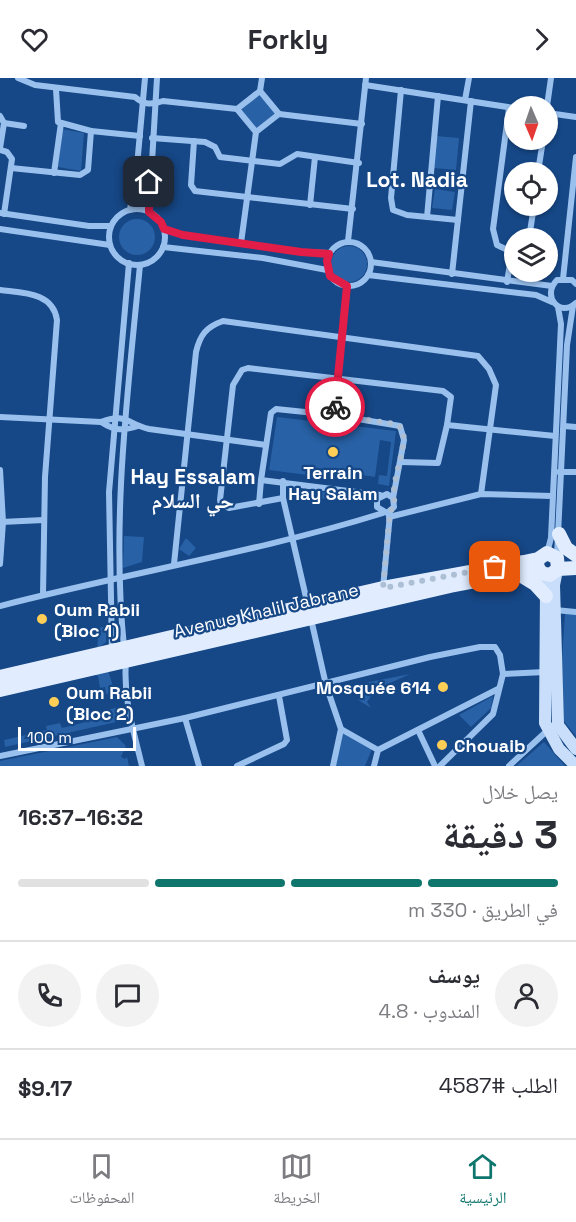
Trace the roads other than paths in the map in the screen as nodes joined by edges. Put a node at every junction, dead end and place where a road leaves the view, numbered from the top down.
1 (19, 78) edge
2 (145, 78) edge
3 (157, 78) edge
4 (262, 78) edge
5 (469, 78) edge
6 (552, 78) edge
7 (366, 82) edge
8 (56, 89) junction
9 (401, 90) junction
10 (260, 91) junction
11 (143, 93) junction
12 (155, 93) junction
13 (438, 96) junction
14 (549, 96) edge
15 (135, 97) junction
16 (468, 100) junction
17 (163, 101) junction
18 (142, 103) junction
19 (154, 104) junction
20 (504, 107) edge
21 (237, 109) junction
22 (279, 114) junction
23 (558, 114) edge
24 (0, 116) edge
25 (576, 117) edge
26 (4, 123) junction
27 (61, 123) junction
28 (362, 124) junction
29 (24, 126) dead end
30 (91, 131) junction
31 (256, 132) junction
32 (140, 136) junction
33 (152, 138) junction
34 (194, 141) junction
35 (0, 149) edge
36 (505, 150) edge
37 (576, 157) edge
38 (315, 158) junction
39 (252, 162) junction
40 (358, 163) junction
41 (11, 168) junction
42 (54, 173) junction
43 (574, 185) edge
44 (248, 197) junction
45 (310, 205) junction
46 (353, 209) junction
47 (130, 210) junction
48 (149, 212) junction
49 (2, 214) edge
50 (427, 217) junction
51 (458, 220) junction
52 (568, 225) junction
53 (111, 226) junction
54 (576, 227) edge
55 (0, 229) edge
56 (164, 229) junction
57 (348, 241) junction
58 (242, 243) junction
59 (110, 245) junction
60 (163, 247) junction
61 (504, 248) edge
62 (329, 254) junction
63 (371, 262) junction
64 (129, 264) junction
65 (140, 265) junction
66 (327, 270) junction
67 (368, 274) junction
68 (452, 274) junction
69 (563, 279) junction
70 (504, 282) edge
71 (507, 282) edge
72 (576, 284) edge
73 (347, 286) junction
74 (552, 286) junction
75 (0, 290) edge
76 (552, 302) junction
77 (574, 304) edge
78 (558, 307) junction
79 (341, 336) junction
80 (567, 345) junction
81 (576, 345) edge
82 (337, 379) junction
83 (334, 415) junction
84 (0, 417) edge
85 (114, 417) junction
86 (126, 418) junction
87 (48, 420) junction
88 (101, 422) junction
89 (138, 426) junction
90 (447, 426) junction
91 (564, 426) junction
92 (576, 427) edge
93 (491, 429) junction
94 (113, 430) junction
95 (124, 431) junction
96 (187, 434) junction
97 (555, 436) junction
98 (227, 439) junction
99 (266, 444) junction
100 (401, 462) junction
101 (0, 470) edge
102 (553, 472) junction
103 (562, 472) junction
104 (576, 472) edge
105 (261, 480) junction
106 (284, 481) junction
107 (481, 494) junction
108 (380, 495) junction
109 (552, 496) junction
110 (283, 498) junction
111 (393, 498) junction
112 (259, 504) junction
113 (388, 514) junction
114 (44, 520) junction
115 (1, 522) edge
116 (559, 534) junction
117 (294, 539) junction
118 (576, 556) edge
119 (0, 564) edge
120 (174, 564) junction
121 (549, 564) junction
122 (576, 568) edge
123 (517, 573) junction
124 (119, 576) junction
125 (110, 578) junction
126 (383, 588) junction
127 (44, 594) junction
128 (546, 596) junction
129 (0, 606) edge
130 (555, 610) junction
131 (309, 611) junction
132 (576, 612) edge
133 (120, 660) junction
134 (544, 672) junction
135 (503, 674) junction
136 (0, 677) edge
137 (326, 685) junction
138 (498, 688) junction
139 (0, 690) edge
140 (279, 696) junction
141 (185, 718) junction
142 (552, 727) junction
143 (133, 729) junction
144 (341, 729) junction
145 (418, 730) junction
146 (576, 749) edge
147 (378, 750) junction
148 (0, 756) edge
149 (248, 764) edge
150 (142, 766) edge
151 (199, 766) edge
152 (237, 766) edge
153 (333, 766) edge
154 (374, 766) edge
155 (437, 766) edge
156 (509, 766) edge
157 (576, 766) edge

1 - 8 street
2 - 11 street
3 - 12 street
4 - 10 street
5 - 16 street
6 - 14 street
7 - 9 street
7 - 28 street
8 - 15 street
8 - 27 street
9 - 13 street
9 - 50 street
10 - 21 street
10 - 22 street
11 - 12 street
11 - 15 street
11 - 18 street
12 - 17 street
12 - 19 street
13 - 16 street
13 - 50 street
15 - 18 street
16 - 20 street
16 - 51 street
17 - 19 street
17 - 21 street
18 - 19 street
18 - 32 street
19 - 33 street
21 - 31 street
22 - 28 street
22 - 31 street
23 - 25 street
24 - 26 street
26 - 29 street
26 - 35 street
27 - 30 street
27 - 42 street
28 - 40 street
30 - 32 street
30 - 42 street
31 - 39 street
32 - 47 street
33 - 34 street
33 - 48 street
34 - 39 street
34 - 44 street
35 - 41 street
36 - 61 street
37 - 43 street
38 - 39 street
38 - 40 street
38 - 45 street
39 - 44 street
40 - 46 street
41 - 42 street
41 - 49 street
43 - 52 street
44 - 45 street
44 - 58 street
45 - 46 street
46 - 57 street
47 - 48 street
47 - 53 street
48 - 56 street
49 - 53 street
50 - 51 street
51 - 68 street
52 - 54 street
52 - 69 street
53 - 59 street
55 - 59 street
56 - 58 street
56 - 60 street
57 - 62 street
57 - 63 street
58 - 62 street
59 - 64 street
60 - 65 street
60 - 66 street
62 - 66 street
63 - 67 street
63 - 68 street
64 - 65 street
64 - 85 street
65 - 86 street
66 - 73 street
67 - 73 street
67 - 76 street
68 - 70 street
69 - 72 street
69 - 74 street
71 - 74 street
73 - 79 street
74 - 76 street
75 - 87 street
76 - 78 street
77 - 78 street
77 - 80 street
78 - 97 street
79 - 82 street
79 - 93 street
79 - 96 street
80 - 81 street
80 - 91 street
82 - 83 street
82 - 90 street
82 - 98 street
83 - 99 street
83 - 100 street
84 - 87 street
85 - 86 street
85 - 88 street
85 - 94 street
86 - 89 street
86 - 95 street
87 - 88 street
87 - 114 street
88 - 94 street
89 - 95 street
89 - 96 street
90 - 93 street
90 - 100 street
91 - 92 street
91 - 103 street
93 - 97 street
93 - 107 street
94 - 95 street
94 - 125 street
95 - 124 street
96 - 98 street
96 - 120 street
97 - 102 street
98 - 99 street
98 - 112 street
99 - 105 street
100 - 111 street
101 - 115 street
102 - 103 street
102 - 109 street
103 - 104 street
103 - 116 street
105 - 106 street
105 - 112 street
106 - 108 street
106 - 110 street
107 - 109 street
107 - 113 street
108 - 111 street
108 - 113 street
109 - 121 street
110 - 112 street
110 - 117 street
111 - 113 street
113 - 117 street
113 - 126 street
114 - 115 street
114 - 127 street
115 - 119 street
116 - 118 main road
116 - 121 street
117 - 120 street
117 - 131 street
118 - 121 main road, Avenue Khalil Jabrane
120 - 124 street
121 - 122 main road, Avenue Khalil Jabrane
121 - 123 main road, Avenue Khalil Jabrane
121 - 126 main road, Avenue Khalil Jabrane
121 - 128 street
121 - 130 street
123 - 128 main road
123 - 131 main road, Avenue Khalil Jabrane
124 - 125 street
124 - 133 street
125 - 127 street
125 - 133 street
126 - 131 main road, Avenue Khalil Jabrane
127 - 129 street
128 - 134 street
130 - 132 street
130 - 142 street
131 - 133 main road, Avenue Khalil Jabrane
131 - 137 street
133 - 136 main road, Avenue Khalil Jabrane
133 - 139 main road, Avenue Khalil Jabrane
133 - 143 street
134 - 135 street
134 - 142 street
135 - 137 street
135 - 138 street
137 - 140 street
137 - 144 street
138 - 145 street
138 - 155 street
140 - 141 street
140 - 149 street
141 - 143 street
141 - 151 street
142 - 146 street
142 - 156 street
142 - 157 street
143 - 148 street
143 - 150 street
144 - 147 street
144 - 153 street
145 - 147 street
145 - 155 street
147 - 154 street
149 - 152 street

